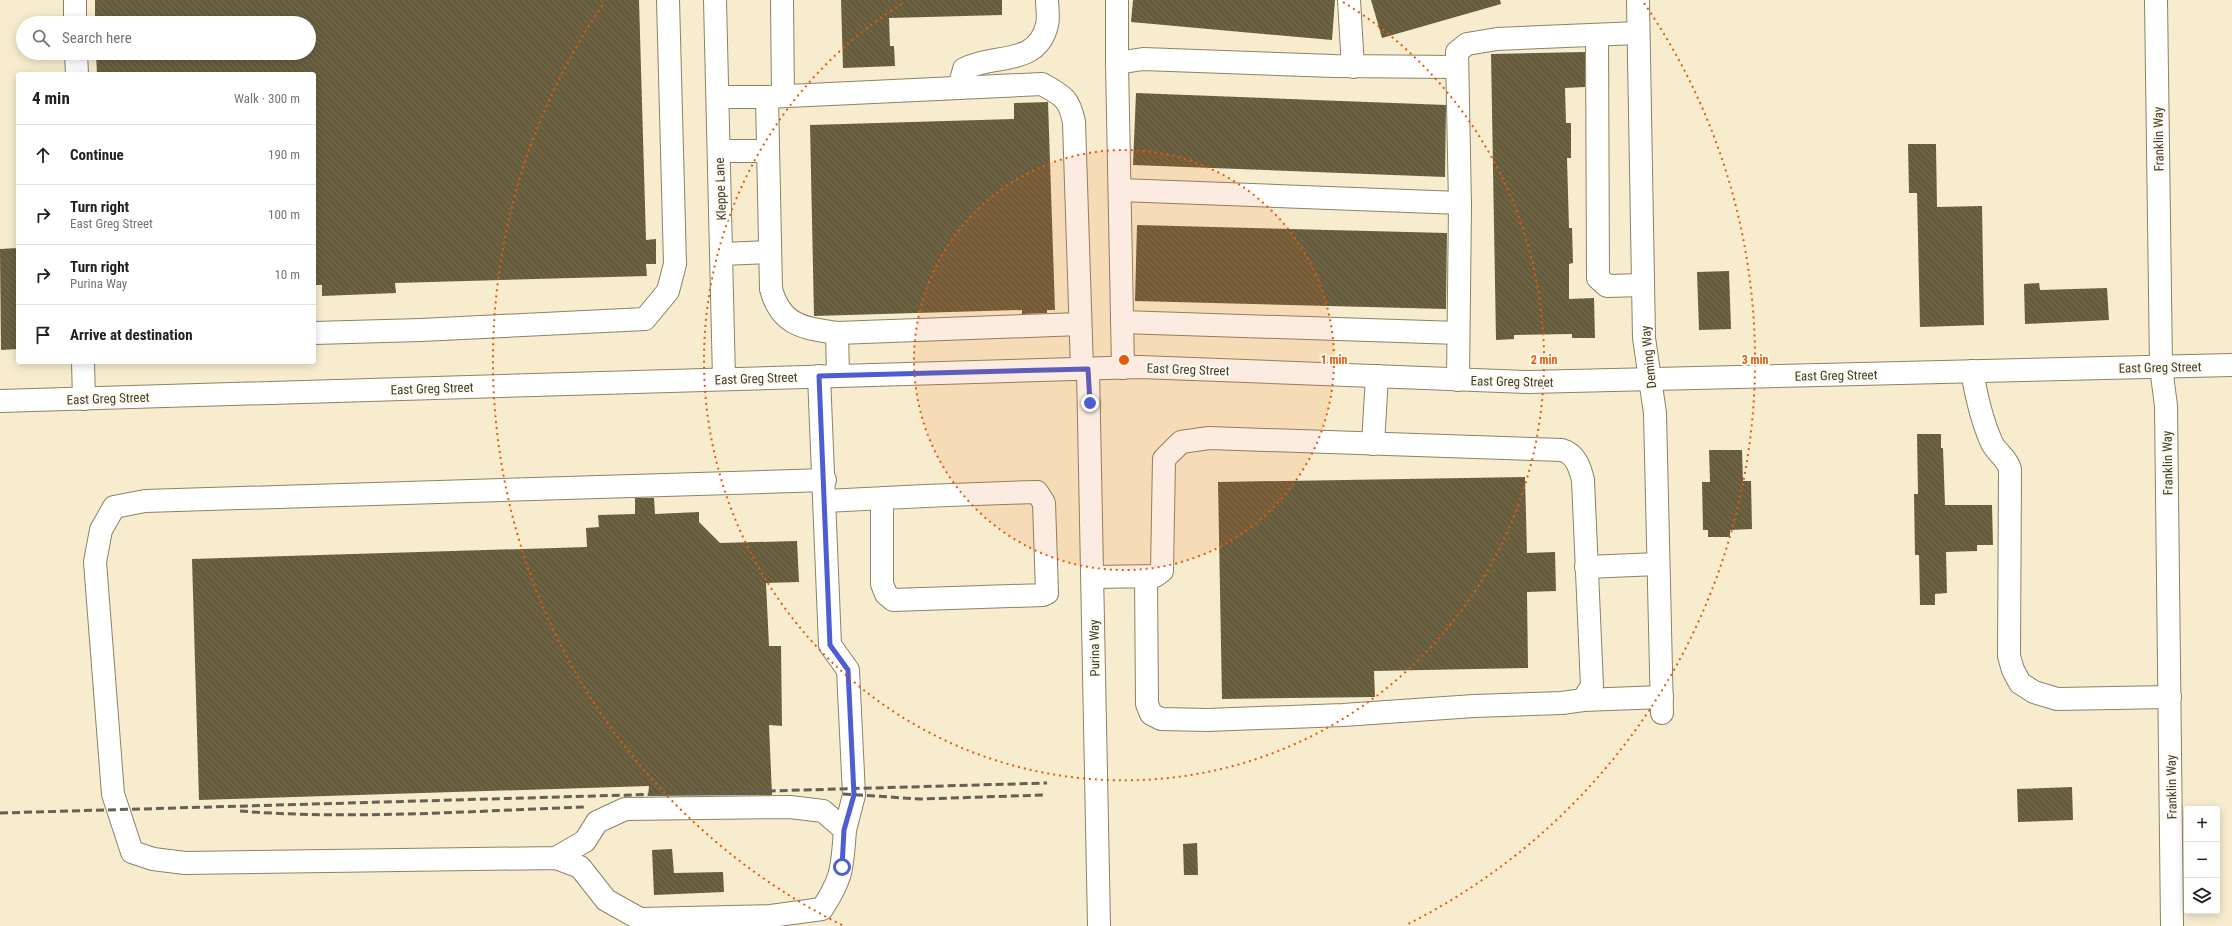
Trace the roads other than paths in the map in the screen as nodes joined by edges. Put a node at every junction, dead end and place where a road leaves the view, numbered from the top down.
1 (75, 0) edge
2 (668, 0) edge
3 (715, 0) edge
4 (782, 0) edge
5 (1047, 0) edge
6 (1117, 0) edge
7 (1349, 0) edge
8 (1638, 0) edge
9 (2156, 0) edge
10 (75, 16) edge
11 (1638, 33) junction
12 (1597, 35) junction
13 (76, 60) edge
14 (1117, 63) junction
15 (1353, 66) junction
16 (1457, 67) junction
17 (77, 72) edge
18 (959, 88) junction
19 (718, 97) junction
20 (775, 97) junction
21 (719, 150) junction
22 (767, 151) junction
23 (1120, 190) junction
24 (1460, 203) junction
25 (770, 252) junction
26 (722, 254) junction
27 (1643, 285) junction
28 (1122, 322) junction
29 (1080, 324) junction
30 (316, 333) edge
31 (837, 333) junction
32 (1458, 333) junction
33 (83, 364) edge
34 (2232, 365) edge
35 (2162, 367) junction
36 (1123, 368) junction
37 (1085, 369) junction
38 (1972, 371) junction
39 (829, 376) junction
40 (1377, 376) junction
41 (724, 379) junction
42 (1649, 379) junction
43 (1458, 380) junction
44 (84, 399) junction
45 (0, 401) edge
46 (1372, 444) junction
47 (825, 490) junction
48 (882, 498) junction
49 (1658, 564) junction
50 (1586, 567) junction
51 (1146, 576) junction
52 (1093, 577) junction
53 (2170, 697) junction
54 (1583, 700) junction
55 (844, 830) junction
56 (556, 858) junction
57 (1099, 926) edge
58 (2172, 926) edge

1 - 10 street
2 - 30 street
3 - 19 street, Kleppe Lane
4 - 20 street
5 - 18 street
6 - 14 street
7 - 15 street
8 - 11 street, Deming Way
9 - 35 street, Franklin Way
11 - 12 street
11 - 27 street, Deming Way
12 - 16 street
12 - 27 street
13 - 17 street
14 - 15 street
14 - 23 street
15 - 16 street
16 - 24 street
18 - 20 street
18 - 29 street, Purina Way
19 - 20 street
19 - 21 street, Kleppe Lane
20 - 22 street
21 - 22 street
21 - 26 street, Kleppe Lane
22 - 25 street
23 - 24 street
23 - 28 street
24 - 32 street
25 - 26 street
25 - 31 street
26 - 41 street, Kleppe Lane
27 - 42 street, Deming Way
28 - 32 street
28 - 36 street
29 - 31 street
29 - 37 street, Purina Way
31 - 39 street
32 - 43 street
33 - 44 street
34 - 35 street, East Greg Street
35 - 38 street, East Greg Street
35 - 53 street, Franklin Way
36 - 37 street, East Greg Street
36 - 40 street, East Greg Street
37 - 39 street, East Greg Street
37 - 52 street, Purina Way
38 - 42 street, East Greg Street
38 - 53 street
39 - 41 street, East Greg Street
39 - 47 street
40 - 43 street, East Greg Street
40 - 46 street
41 - 44 street, East Greg Street
42 - 43 street, East Greg Street
42 - 49 street, Deming Way
44 - 45 street, East Greg Street
46 - 50 street
46 - 51 street
47 - 48 street
47 - 55 street
47 - 56 street
48 - 48 street
49 - 50 street
49 - 54 street, Deming Way
50 - 54 street
51 - 52 street
51 - 54 street
52 - 57 street, Purina Way
53 - 58 street, Franklin Way
55 - 56 street
55 - 56 street

